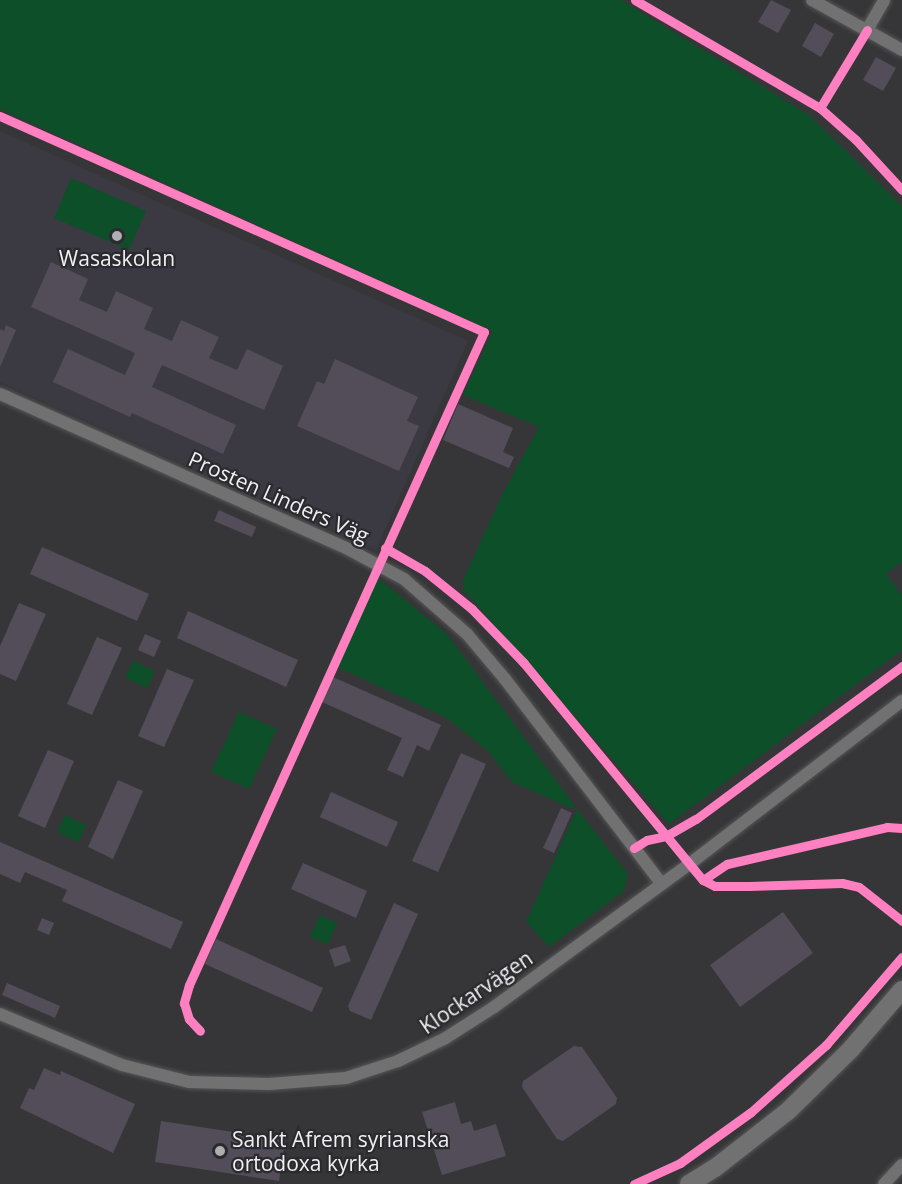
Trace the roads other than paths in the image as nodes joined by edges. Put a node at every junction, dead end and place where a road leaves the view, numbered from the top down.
1 (812, 0) edge
2 (884, 0) edge
3 (867, 30) junction
4 (902, 50) edge
5 (0, 394) edge
6 (902, 701) edge
7 (662, 884) junction
8 (902, 990) edge
9 (0, 1014) edge
10 (902, 1165) edge
11 (689, 1184) edge
12 (884, 1184) edge

1 - 3 street
2 - 3 street
3 - 4 street
5 - 7 street, Prosten Linders Väg
6 - 7 street, Klockarvägen
7 - 9 street, Klockarvägen
8 - 11 main road
10 - 12 street

